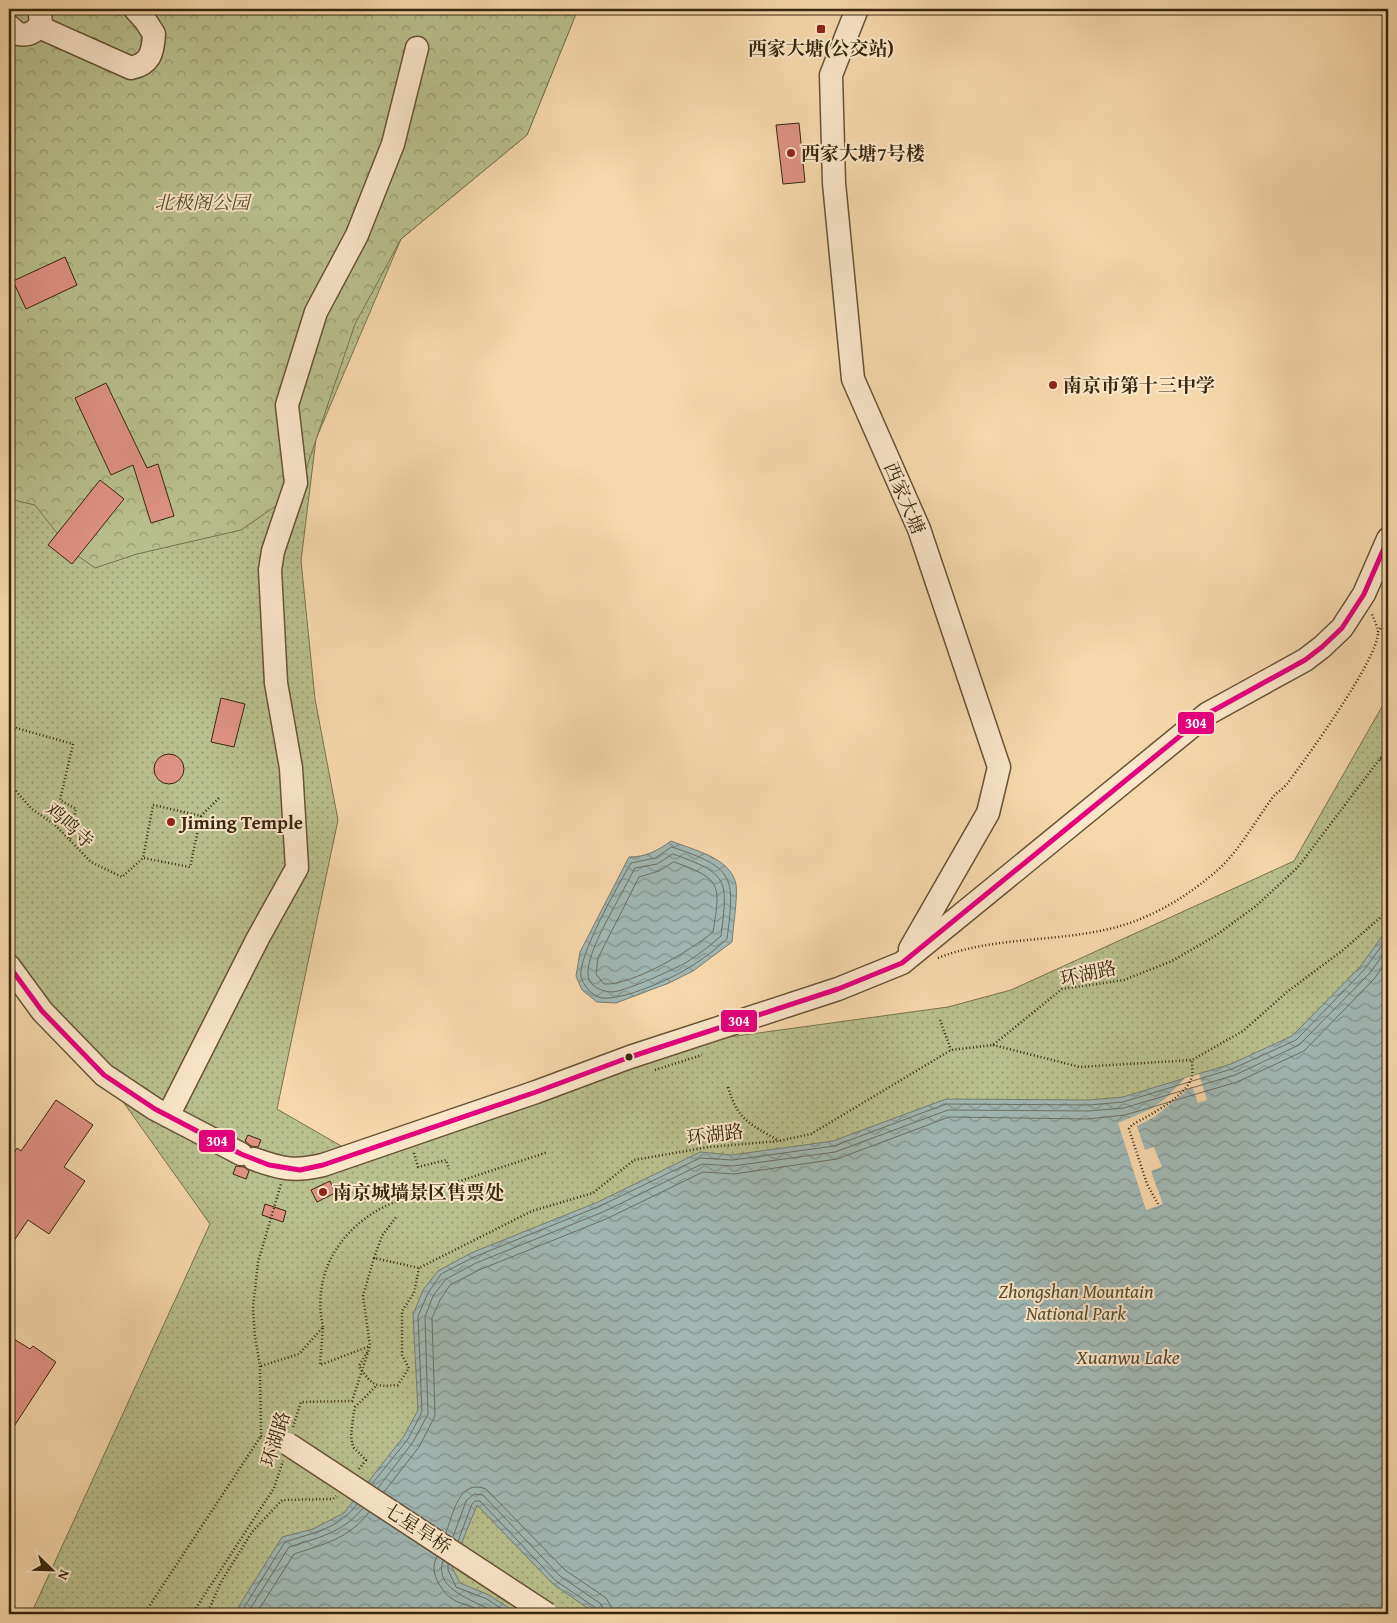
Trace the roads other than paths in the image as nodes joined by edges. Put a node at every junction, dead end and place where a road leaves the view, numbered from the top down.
1 (135, 9) edge
2 (857, 9) edge
3 (39, 18) edge
4 (9, 26) edge
5 (417, 48) dead end
6 (1388, 539) edge
7 (902, 963) junction
8 (9, 966) edge
9 (168, 1116) junction
10 (288, 1445) road end
11 (547, 1614) edge

1 - 3 street
2 - 7 street, 西家大塘
3 - 4 street
5 - 9 street
6 - 7 street
7 - 9 street
8 - 9 street
10 - 11 street, 七星旱桥, bridge

